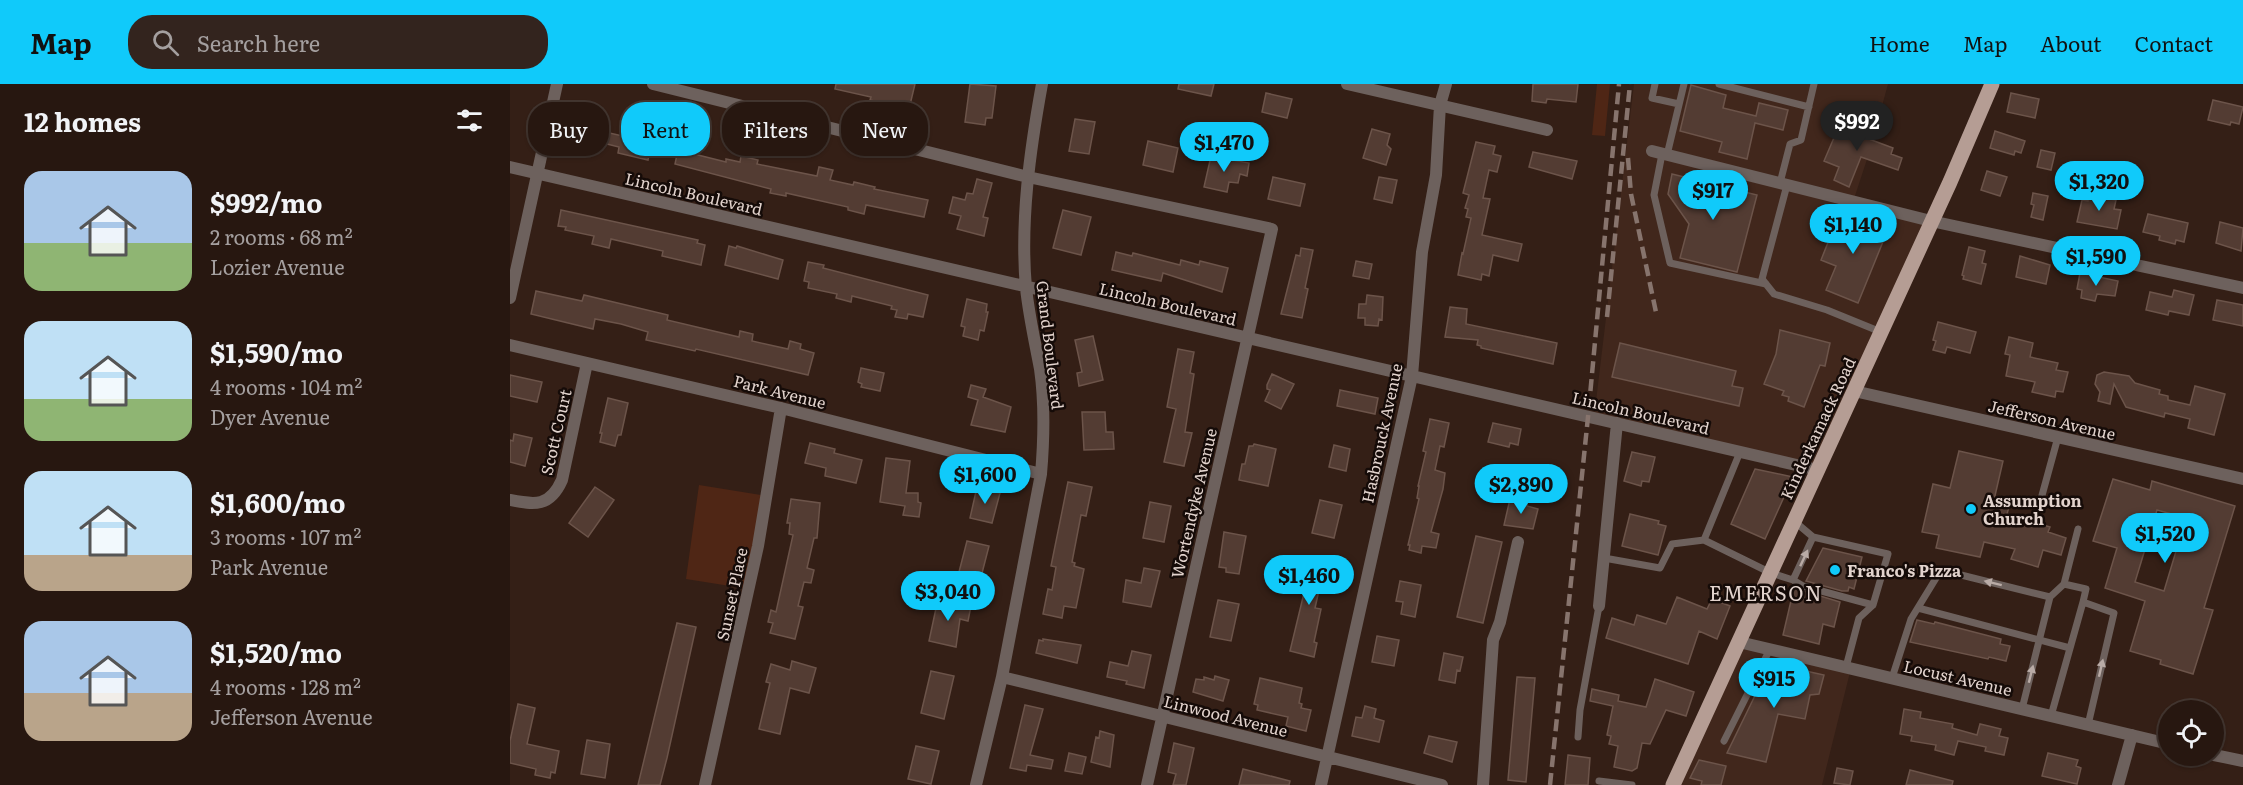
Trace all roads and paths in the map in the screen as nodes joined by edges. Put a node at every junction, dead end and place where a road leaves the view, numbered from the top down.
1 (557, 84) edge
2 (653, 84) edge
3 (1042, 84) edge
4 (1347, 84) edge
5 (1446, 84) edge
6 (1655, 84) edge
7 (1684, 84) edge
8 (1719, 84) edge
9 (1754, 84) edge
10 (1814, 84) edge
11 (1992, 84) edge
12 (1752, 92) junction
13 (1679, 104) junction
14 (1440, 105) junction
15 (1809, 107) junction
16 (1547, 130) dead end
17 (1660, 154) junction
18 (510, 167) edge
19 (537, 174) junction
20 (1028, 177) junction
21 (1783, 184) junction
22 (1931, 221) junction
23 (1766, 284) junction
24 (1026, 287) junction
25 (2243, 288) edge
26 (510, 298) edge
27 (1881, 332) junction
28 (1247, 338) junction
29 (510, 345) edge
30 (588, 363) junction
31 (1412, 376) junction
32 (1854, 391) junction
33 (781, 408) junction
34 (1617, 423) junction
35 (2058, 437) junction
36 (1740, 452) junction
37 (1818, 470) junction
38 (1041, 474) junction
39 (2243, 479) edge
40 (2041, 499) dead end
41 (510, 500) edge
42 (1794, 521) junction
43 (2078, 529) dead end
44 (1814, 537) junction
45 (1704, 540) junction
46 (1518, 542) dead end
47 (1604, 558) junction
48 (1771, 573) junction
49 (1793, 580) junction
50 (2064, 584) junction
51 (2050, 597) junction
52 (2083, 602) junction
53 (1874, 605) junction
54 (1599, 606) joint
55 (1918, 608) junction
56 (2039, 639) junction
57 (1739, 642) junction
58 (2070, 648) junction
59 (1770, 649) junction
60 (1846, 667) junction
61 (1002, 677) junction
62 (1892, 678) junction
63 (2022, 709) junction
64 (2051, 716) junction
65 (1162, 717) junction
66 (2088, 724) junction
67 (2132, 735) junction
68 (1578, 736) dead end
69 (1724, 741) dead end
70 (2158, 741) edge
71 (1327, 757) junction
72 (2224, 757) edge
73 (2243, 762) edge
74 (1599, 781) dead end
75 (705, 785) edge
76 (976, 785) edge
77 (1147, 785) edge
78 (1321, 785) edge
79 (1439, 785) edge
80 (1483, 785) edge
81 (1632, 785) edge
82 (1673, 785) edge
83 (2118, 785) edge

1 - 19 street
2 - 20 street
3 - 20 street, Grand Boulevard
4 - 14 street
5 - 14 street, Hasbrouck Avenue
6 - 13 lane
7 - 13 lane
8 - 12 lane
9 - 12 lane
10 - 15 lane
11 - 22 main road, Kinderkamack Road
12 - 15 lane
13 - 17 lane
14 - 16 street
14 - 31 street, Hasbrouck Avenue
15 - 21 lane
17 - 21 street
17 - 23 lane
18 - 19 street, Lincoln Boulevard
19 - 24 street, Lincoln Boulevard
19 - 26 street
20 - 24 street, Grand Boulevard
20 - 28 street, Wortendyke Avenue
21 - 22 street
21 - 23 lane
22 - 25 street
22 - 27 main road, Kinderkamack Road
23 - 27 lane
24 - 28 street, Lincoln Boulevard
24 - 38 street, Grand Boulevard
27 - 32 main road, Kinderkamack Road
28 - 31 street, Lincoln Boulevard
28 - 65 street, Wortendyke Avenue
29 - 30 street, Park Avenue
30 - 33 street, Park Avenue
30 - 41 street, Scott Court
31 - 34 street, Lincoln Boulevard
31 - 71 street, Hasbrouck Avenue
32 - 35 street, Jefferson Avenue
32 - 37 main road, Kinderkamack Road
33 - 38 street, Park Avenue
33 - 75 street, Sunset Place
34 - 36 street, Lincoln Boulevard
34 - 47 street
35 - 39 street, Jefferson Avenue
35 - 40 lane
36 - 37 street, Lincoln Boulevard
36 - 45 lane
37 - 42 main road, Kinderkamack Road
38 - 61 street, Grand Boulevard
42 - 44 lane
42 - 48 main road, Kinderkamack Road
43 - 50 lane
49 -> 44 lane
44 - 53 lane
45 - 47 lane
45 - 48 lane
46 - 80 street
47 - 54 street
48 - 49 lane
48 - 57 main road, Kinderkamack Road
49 - 53 lane
50 - 51 lane
50 - 52 lane
51 -> 55 lane
51 - 56 lane
52 - 58 lane
66 -> 52 lane
53 - 60 lane
54 - 68 lane
55 - 56 lane
55 - 62 lane
56 - 58 lane
63 -> 56 lane
57 - 59 street, Locust Avenue
57 - 82 main road, Kinderkamack Road
58 - 64 lane
59 - 60 street, Locust Avenue
59 - 69 lane
60 - 62 street, Locust Avenue
61 - 65 street, Linwood Avenue
61 - 76 street, Grand Boulevard
62 - 63 street, Locust Avenue
63 - 64 street, Locust Avenue
64 - 66 street, Locust Avenue
65 - 71 street, Linwood Avenue
65 - 77 street, Wortendyke Avenue
66 - 67 street, Locust Avenue
67 - 70 street, Locust Avenue
67 - 83 street
71 - 78 street, Hasbrouck Avenue
71 - 79 street, Linwood Avenue
72 - 73 street
74 - 81 lane

